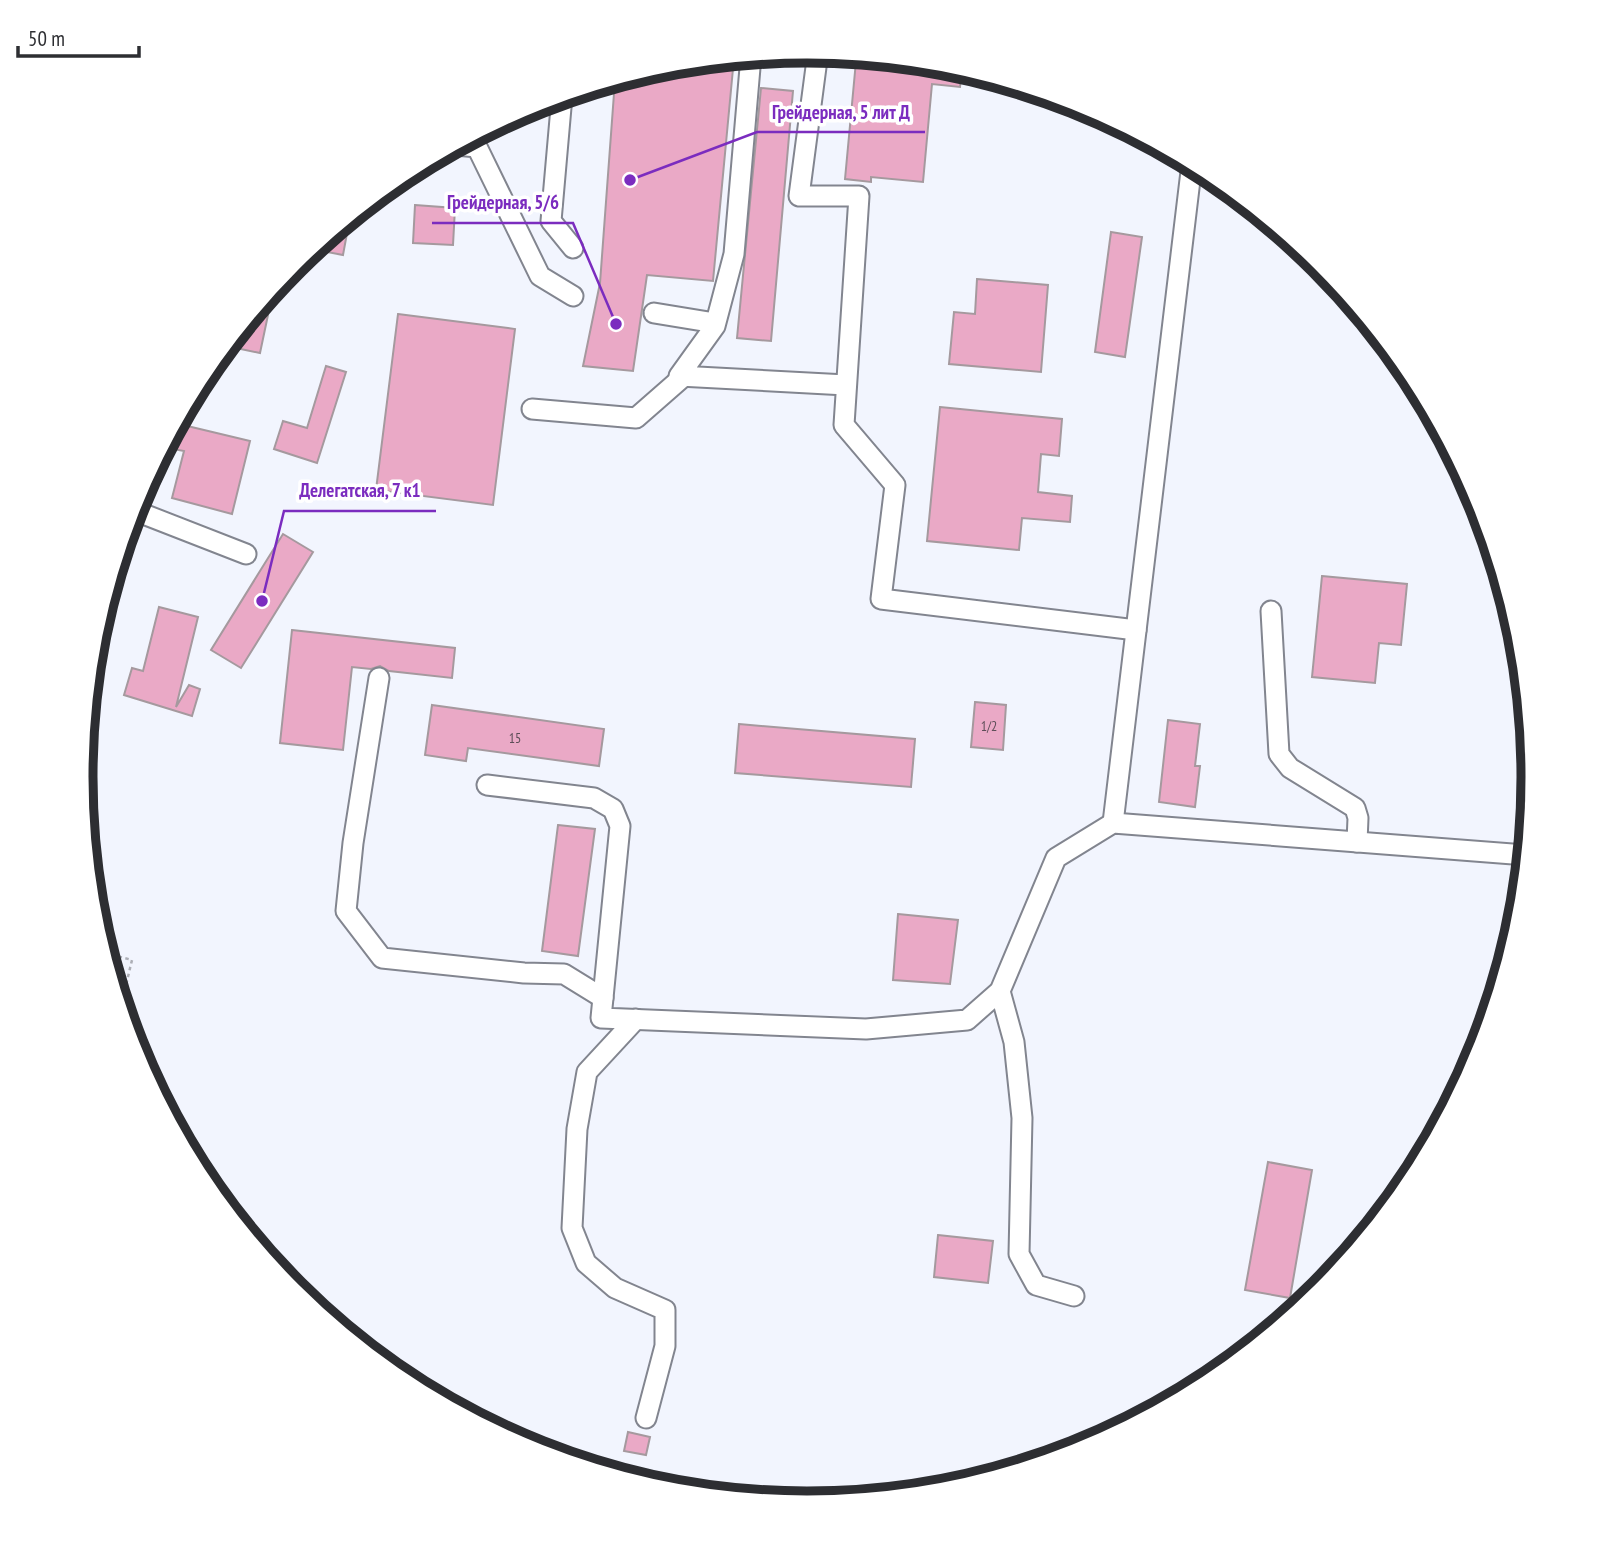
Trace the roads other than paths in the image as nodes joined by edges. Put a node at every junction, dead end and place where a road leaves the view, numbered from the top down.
1 (750, 66) edge
2 (816, 67) dead end
3 (561, 107) edge
4 (474, 146) edge
5 (1191, 175) edge
6 (573, 247) dead end
7 (573, 296) dead end
8 (654, 313) dead end
9 (715, 323) junction
10 (684, 376) junction
11 (846, 385) junction
12 (532, 409) dead end
13 (143, 514) edge
14 (246, 554) dead end
15 (1271, 611) dead end
16 (1136, 630) junction
17 (379, 678) dead end
18 (487, 785) dead end
19 (1113, 823) junction
20 (1357, 842) junction
21 (1516, 854) edge
22 (1000, 991) junction
23 (603, 998) junction
24 (636, 1020) junction
25 (1074, 1296) dead end
26 (646, 1418) dead end

1 - 9 lane
2 - 11 lane
3 - 6 lane
4 - 7 lane
5 - 16 lane
8 - 9 lane
9 - 10 lane
10 - 11 lane
10 - 12 lane
11 - 16 lane
13 - 14 lane
15 - 20 lane
16 - 19 lane
17 - 23 lane
18 - 23 lane
19 - 20 lane
19 - 22 lane
20 - 21 lane
22 - 24 lane
22 - 25 lane
23 - 24 lane
24 - 26 lane

